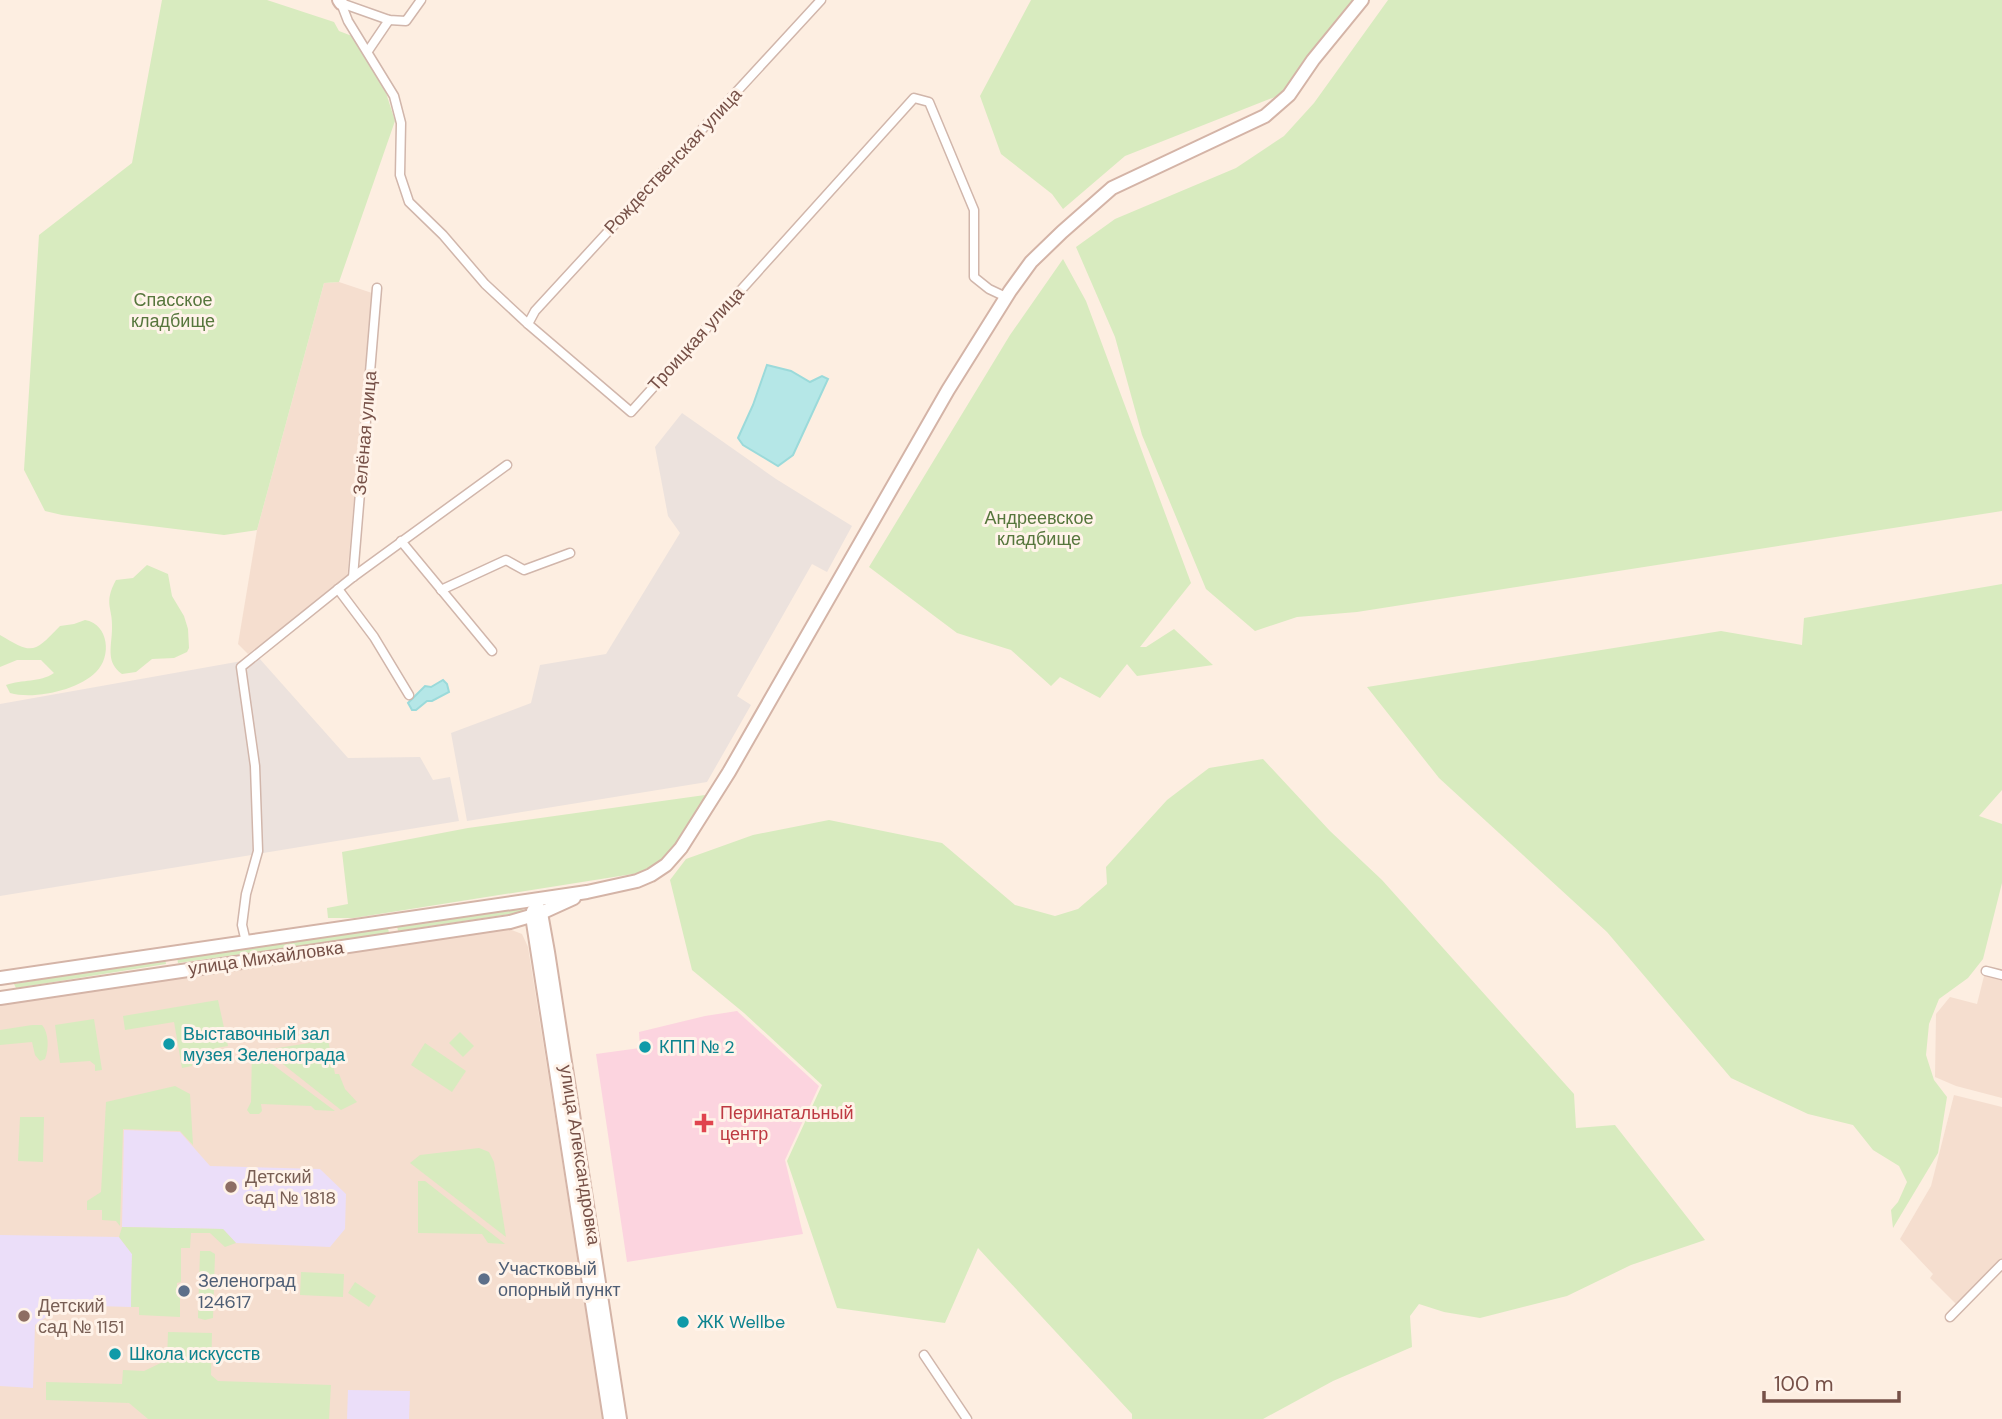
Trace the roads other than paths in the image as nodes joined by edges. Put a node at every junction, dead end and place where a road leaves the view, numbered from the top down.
1 (421, 0) edge
2 (821, 0) edge
3 (1362, 0) edge
4 (340, 2) edge
5 (389, 20) junction
6 (368, 51) junction
7 (377, 288) dead end
8 (1006, 297) junction
9 (528, 324) junction
10 (507, 464) dead end
11 (401, 541) junction
12 (570, 553) dead end
13 (353, 578) junction
14 (338, 589) junction
15 (441, 590) junction
16 (492, 651) dead end
17 (409, 695) dead end
18 (587, 892) junction
19 (562, 904) junction
20 (535, 907) junction
21 (510, 922) junction
22 (541, 941) junction
23 (246, 942) junction
24 (169, 954) junction
25 (1986, 971) dead end
26 (171, 972) junction
27 (2002, 975) edge
28 (6, 977) edge
29 (14, 996) junction
30 (0, 998) edge
31 (2002, 1264) edge
32 (1950, 1317) dead end
33 (924, 1355) dead end
34 (610, 1419) edge
35 (620, 1419) edge
36 (967, 1419) edge

1 - 5 street
2 - 9 street, Рождественская улица
3 - 8 main road
4 - 5 street
4 - 6 street, Троицкая улица
5 - 6 street
6 - 9 street, Троицкая улица
7 - 13 street, Зелёная улица
8 - 9 street, Троицкая улица
8 - 18 main road
10 - 11 street
11 - 13 street
11 - 15 street
12 - 15 street
13 - 14 street
14 - 17 street
14 - 23 street
15 - 16 street
18 - 19 main road
18 - 20 main road
19 - 20 main road
19 - 22 main road
20 - 21 main road, улица Михайловка
20 - 22 main road, улица Александровка
20 - 23 main road, улица Михайловка
21 - 22 main road
21 - 26 main road, улица Михайловка
22 - 34 main road, улица Александровка
22 - 35 main road, улица Александровка
23 - 24 main road, улица Михайловка
24 - 26 street
24 - 28 main road, улица Михайловка
25 - 27 street
26 - 29 main road, улица Михайловка
28 - 29 street
29 - 30 main road, улица Михайловка
31 - 32 street
33 - 36 street

